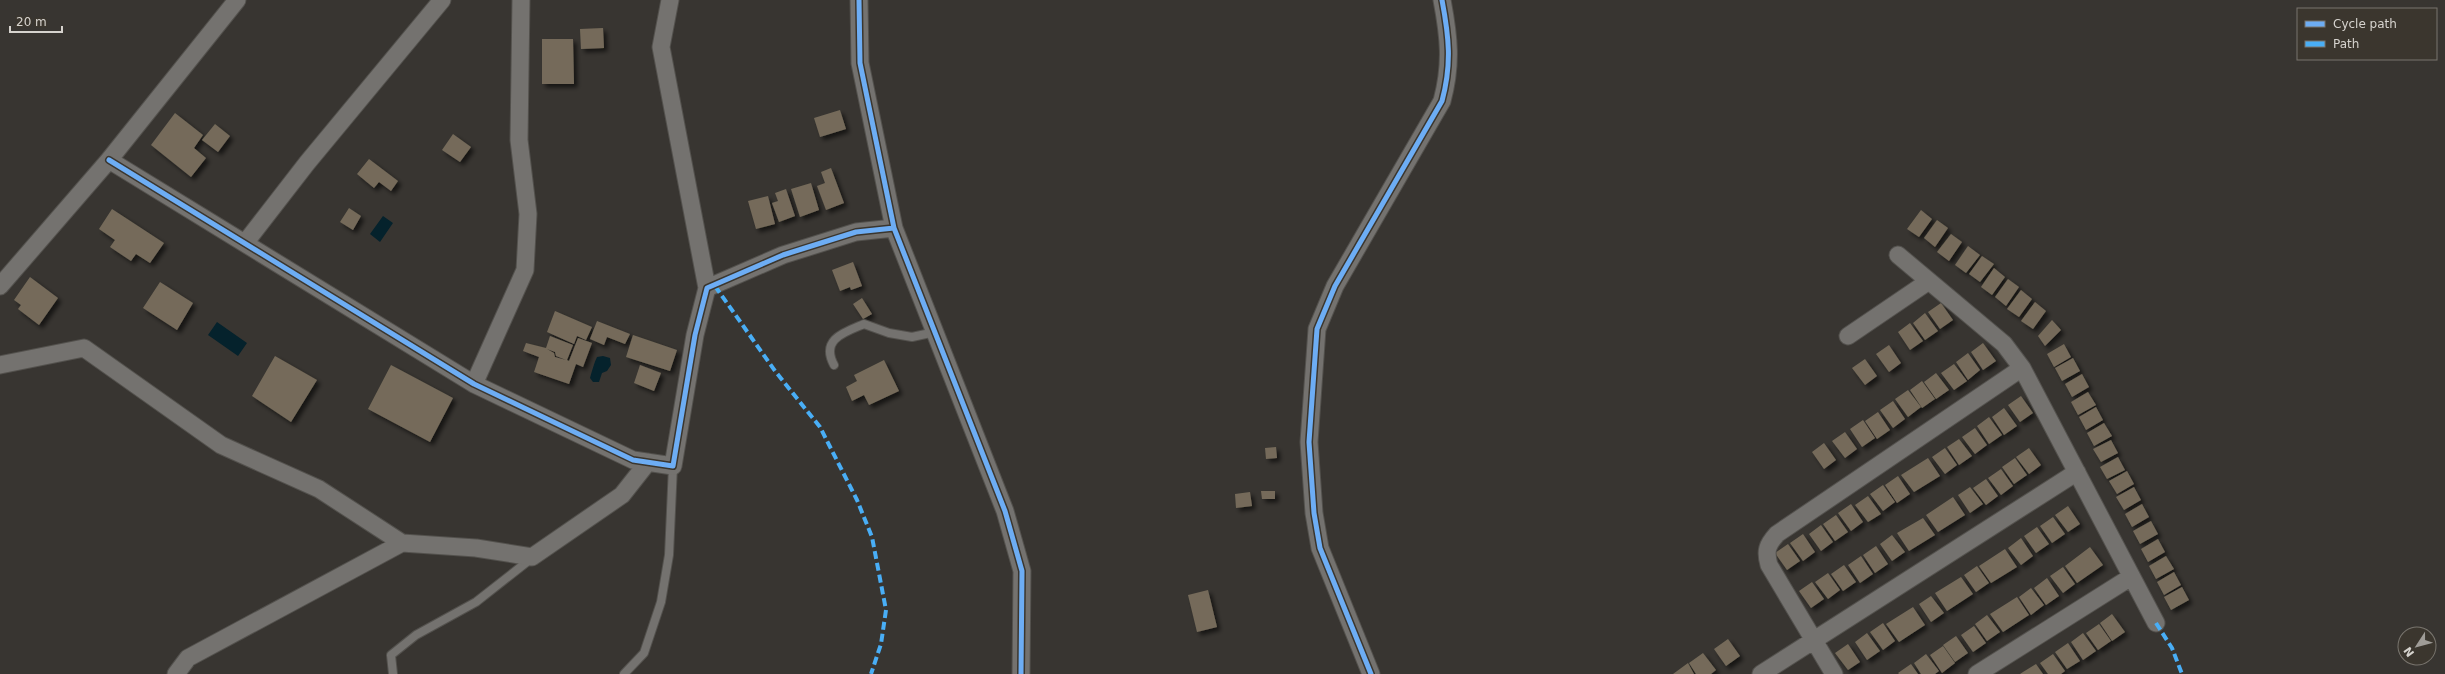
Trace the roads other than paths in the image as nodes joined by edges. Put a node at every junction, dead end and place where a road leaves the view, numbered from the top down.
1 (237, 0) edge
2 (442, 0) edge
3 (521, 0) edge
4 (670, 0) edge
5 (859, 0) edge
6 (1442, 0) edge
7 (109, 160) junction
8 (894, 228) junction
9 (245, 243) junction
10 (1898, 255) dead end
11 (1929, 281) junction
12 (0, 286) edge
13 (707, 288) junction
14 (936, 332) junction
15 (1848, 336) dead end
16 (0, 365) edge
17 (834, 365) dead end
18 (2022, 368) junction
19 (474, 384) junction
20 (648, 462) junction
21 (673, 466) junction
22 (2077, 472) junction
23 (402, 543) junction
24 (532, 557) junction
25 (2131, 577) junction
26 (2156, 623) dead end
27 (1812, 640) junction
28 (176, 674) edge
29 (393, 674) edge
30 (624, 674) edge
31 (1020, 674) edge
32 (1371, 674) edge
33 (1761, 674) edge
34 (1834, 674) edge
35 (1977, 674) edge

1 - 7 street
2 - 9 street
3 - 19 street
4 - 13 street
5 - 8 street
6 - 32 street
7 - 9 street
7 - 12 street
8 - 13 street
8 - 14 street
9 - 19 street
10 - 11 street
11 - 15 street
11 - 18 street
13 - 21 street
14 - 17 lane
14 - 31 street
16 - 23 street
18 - 22 street
18 - 27 street
19 - 20 street
20 - 21 street
20 - 24 street
21 - 30 lane
22 - 25 street
22 - 27 street
23 - 24 street
23 - 28 street
24 - 29 lane
25 - 26 street
25 - 35 street
27 - 33 street
27 - 34 street

